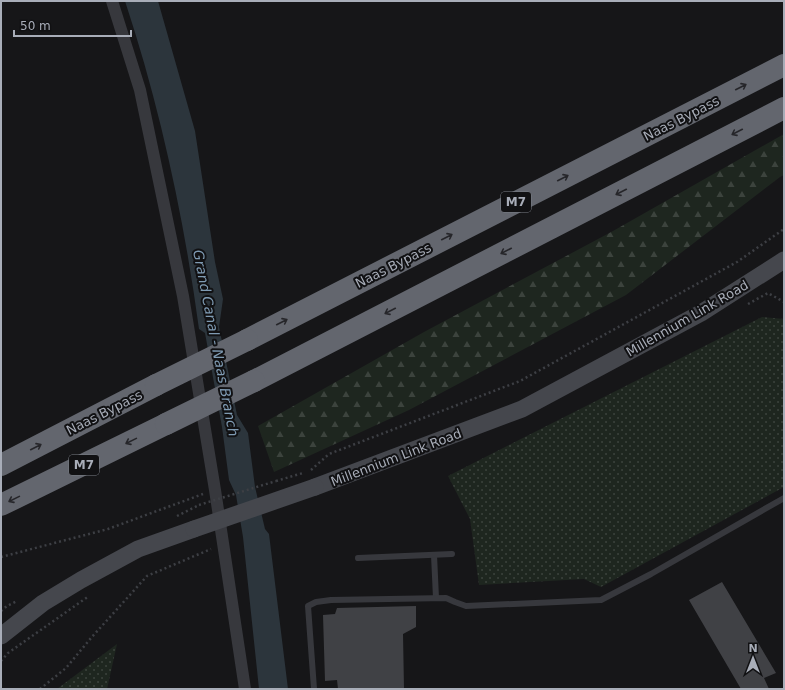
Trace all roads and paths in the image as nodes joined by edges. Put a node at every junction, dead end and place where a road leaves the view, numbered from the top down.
1 (112, 1) edge
2 (784, 65) edge
3 (784, 108) edge
4 (784, 229) edge
5 (782, 264) edge
6 (1, 465) edge
7 (207, 493) dead end
8 (784, 498) edge
9 (1, 505) edge
10 (199, 505) dead end
11 (218, 546) dead end
12 (452, 554) dead end
13 (434, 555) junction
14 (1, 557) edge
15 (358, 558) dead end
16 (93, 593) dead end
17 (436, 598) junction
18 (1, 636) edge
19 (1, 661) edge
20 (40, 689) edge
21 (246, 689) edge
22 (314, 689) edge

1 - 21 street
6 -> 2 highway, Naas Bypass / M7, bridge
3 -> 9 highway, M7, bridge
4 - 10 path, bridge
5 - 18 main road, Millennium Link Road, bridge
7 - 14 path
8 - 17 lane
11 - 20 path
12 - 13 lane
13 - 15 lane
13 - 17 lane
16 - 19 path
17 - 22 lane

